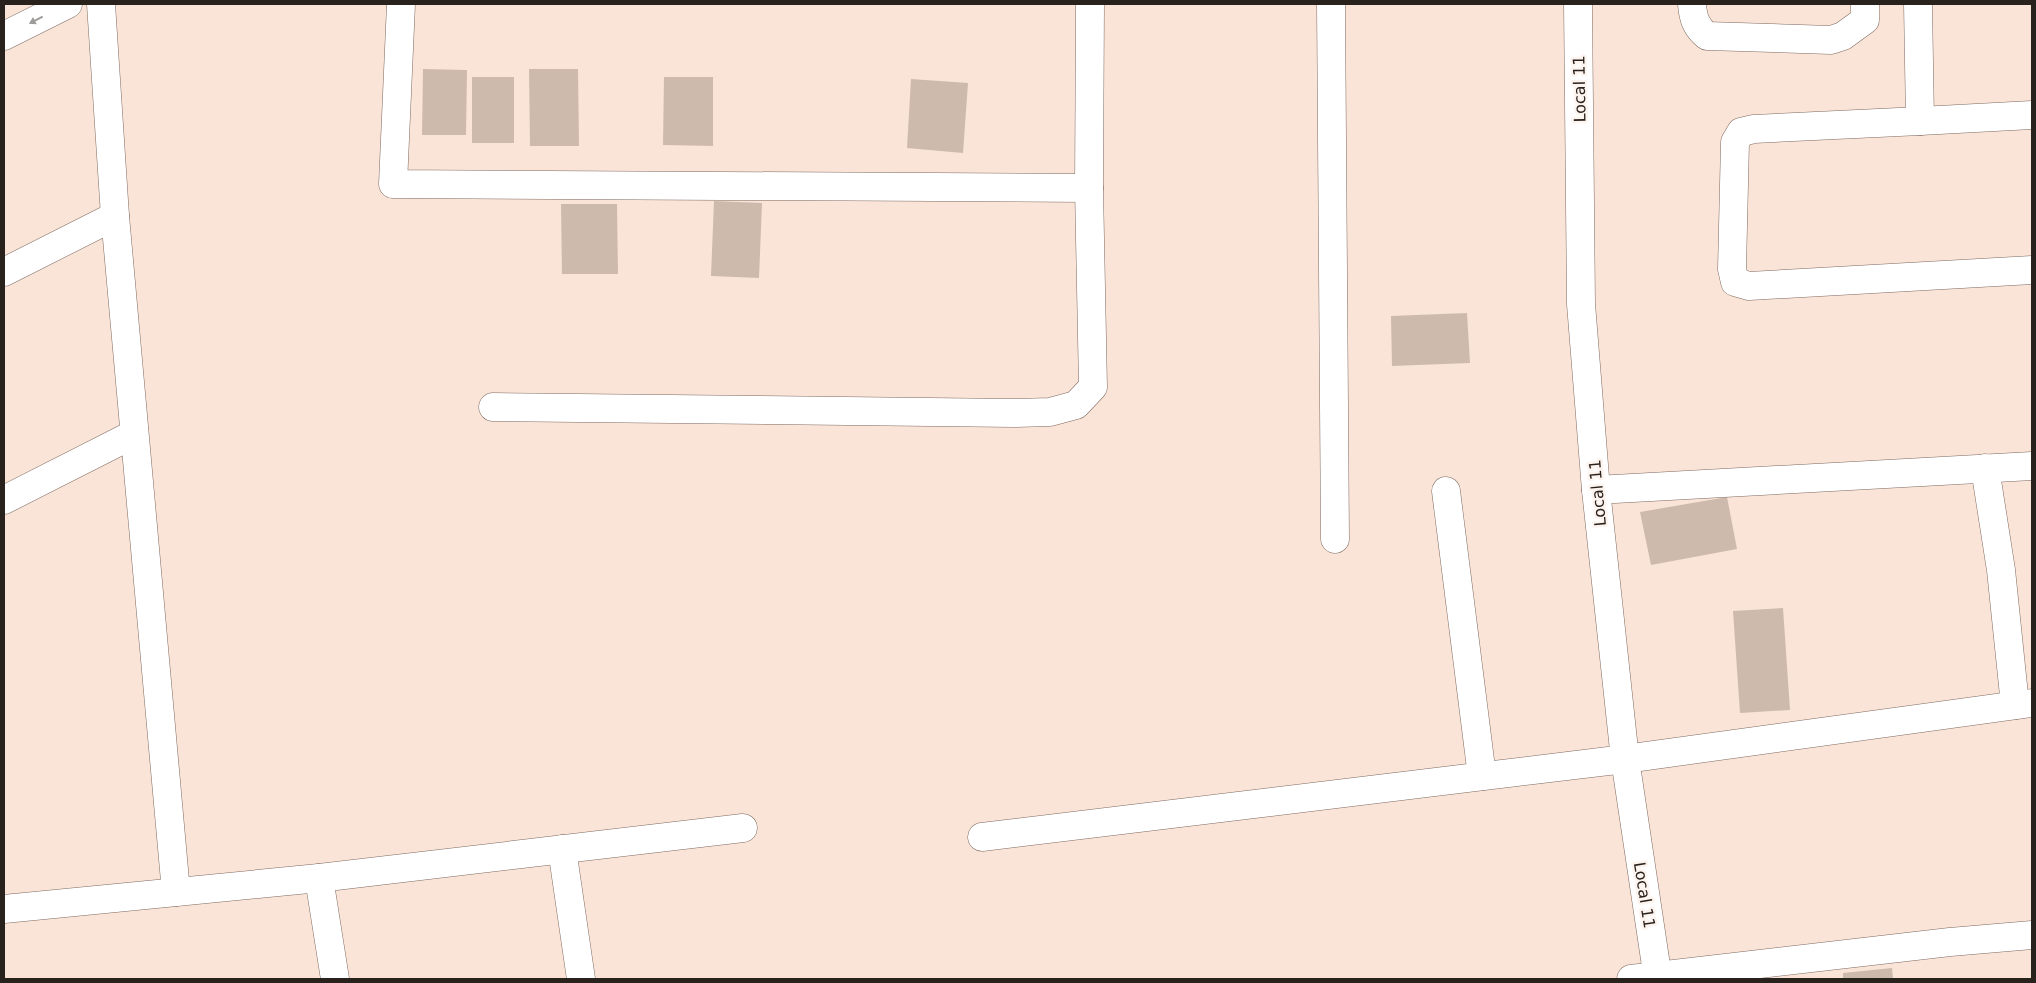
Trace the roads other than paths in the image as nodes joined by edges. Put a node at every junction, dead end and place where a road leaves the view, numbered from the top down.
1 (68, 4) edge
2 (101, 4) edge
3 (402, 4) edge
4 (1090, 4) edge
5 (1331, 4) edge
6 (1578, 4) edge
7 (1692, 4) edge
8 (1865, 4) edge
9 (1918, 4) edge
10 (4, 36) edge
11 (2032, 115) edge
12 (1920, 121) junction
13 (1089, 188) junction
14 (115, 216) junction
15 (2032, 270) edge
16 (4, 272) edge
17 (493, 407) dead end
18 (134, 434) junction
19 (2032, 466) edge
20 (1985, 468) junction
21 (1596, 490) junction
22 (1446, 491) dead end
23 (4, 500) edge
24 (1336, 539) dead end
25 (2024, 704) edge
26 (1624, 758) junction
27 (1482, 776) junction
28 (743, 828) dead end
29 (982, 838) dead end
30 (562, 849) junction
31 (319, 878) junction
32 (176, 892) junction
33 (4, 909) edge
34 (2032, 935) edge
35 (1658, 978) edge
36 (335, 979) edge
37 (581, 979) edge
38 (1631, 979) edge

1 -> 10 street
2 - 14 street
3 - 13 street
4 - 13 street
5 - 24 street
6 - 21 street, Local 11
7 - 8 street
9 - 12 street
11 - 12 street
12 - 15 street
13 - 17 street
14 - 16 street
14 - 18 street
18 - 23 street
18 - 32 street
19 - 20 street
20 - 21 street
20 - 25 street
21 - 26 street, Local 11
22 - 27 street
25 - 26 street
26 - 27 street
26 - 35 street, Local 11
27 - 29 street
28 - 30 street
30 - 31 street
30 - 37 street
31 - 32 street
31 - 36 street
32 - 33 street
34 - 35 street
35 - 38 street

